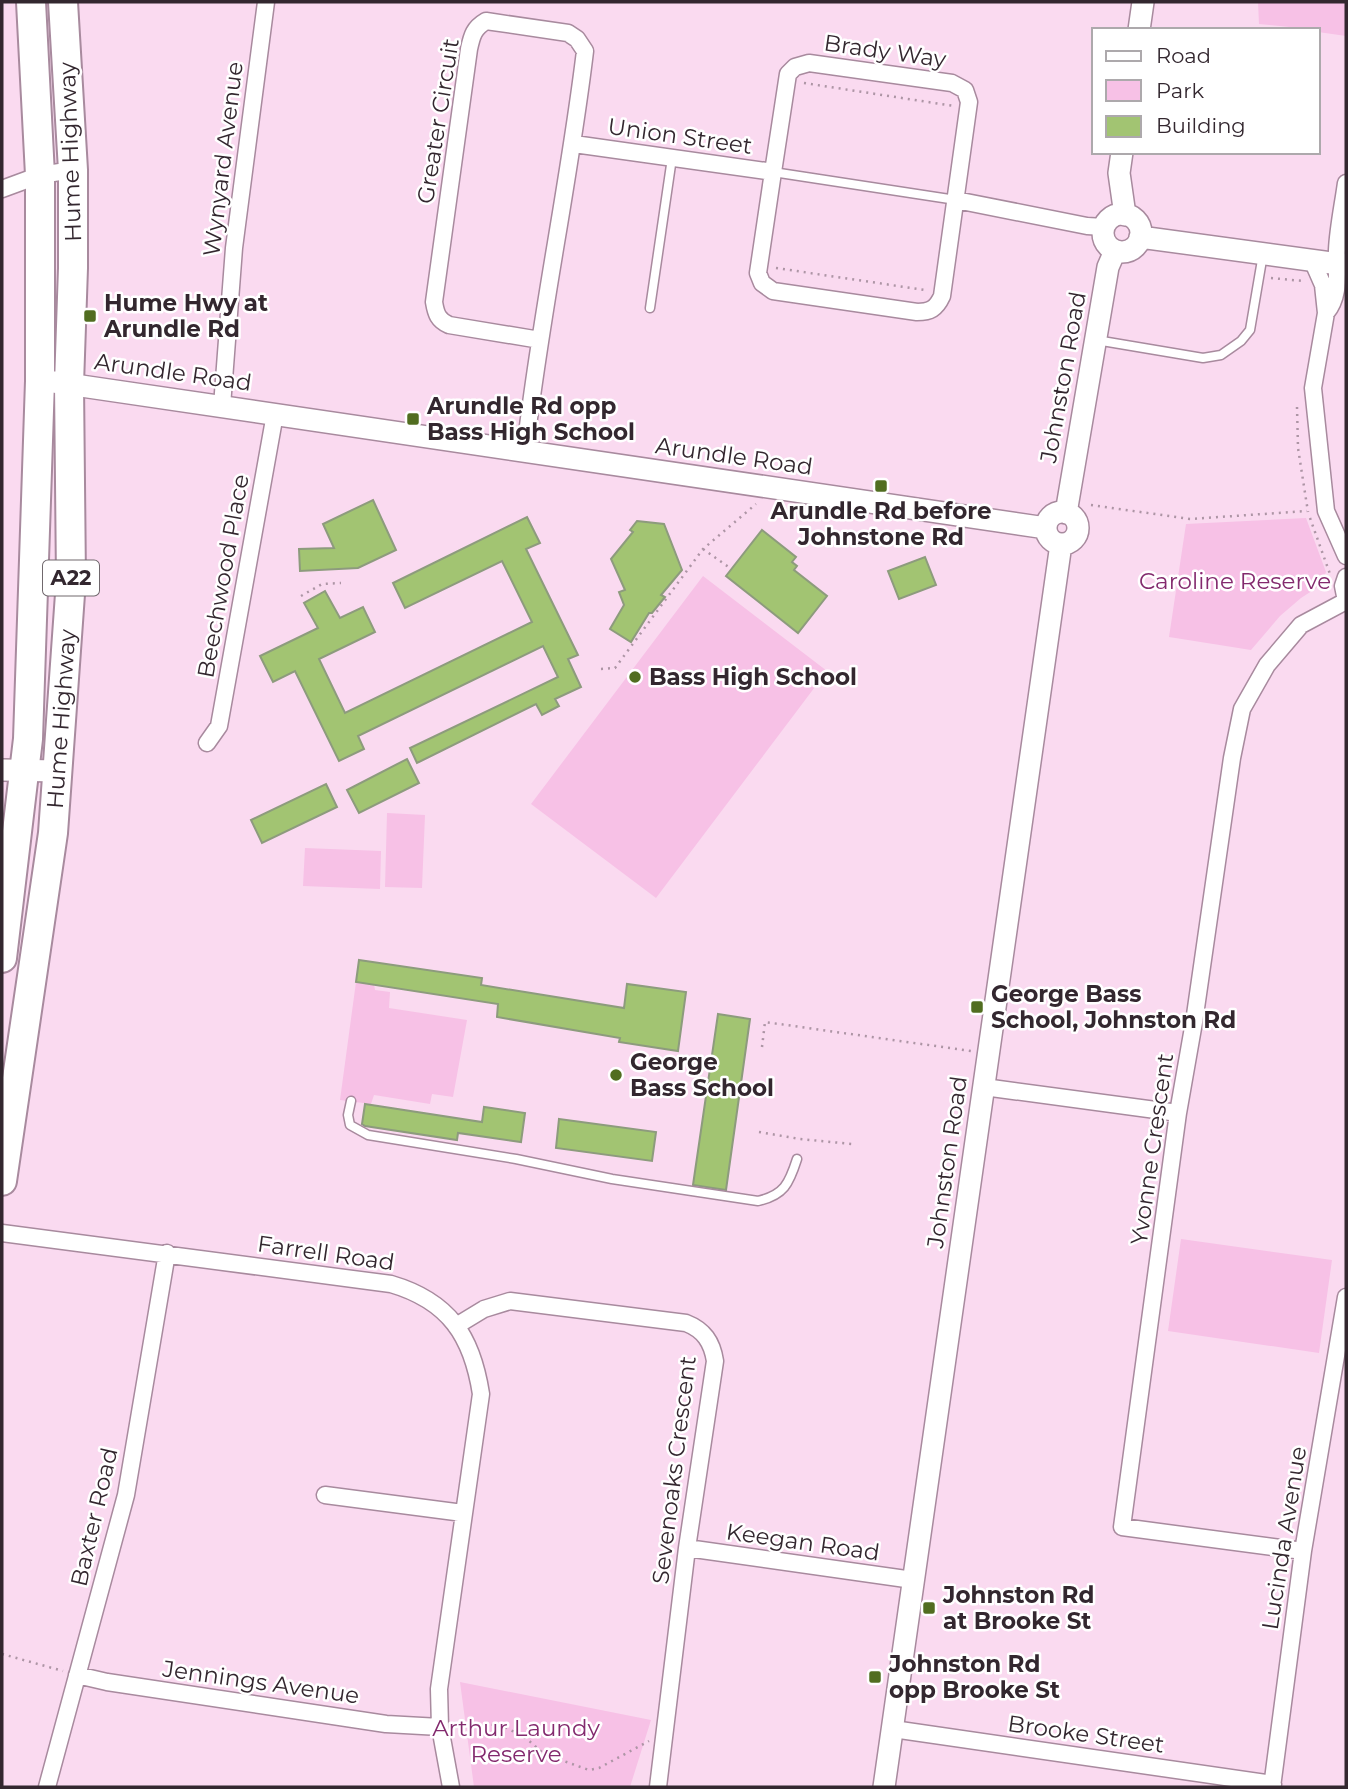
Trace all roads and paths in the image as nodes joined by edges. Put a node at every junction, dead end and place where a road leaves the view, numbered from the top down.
1 (31, 2) edge
2 (63, 2) edge
3 (266, 2) edge
4 (1143, 2) edge
5 (1139, 28) edge
6 (787, 81) junction
7 (968, 108) junction
8 (574, 144) junction
9 (1122, 154) edge
10 (672, 158) junction
11 (73, 170) junction
12 (773, 172) junction
13 (40, 175) junction
14 (1346, 183) edge
15 (2, 190) edge
16 (956, 200) junction
17 (1125, 215) junction
18 (1104, 227) junction
19 (1140, 237) junction
20 (1115, 251) junction
21 (1263, 254) junction
22 (1312, 260) junction
23 (759, 265) junction
24 (1342, 265) edge
25 (1323, 285) junction
26 (1257, 289) junction
27 (942, 292) junction
28 (650, 308) dead end
29 (1326, 313) junction
30 (540, 340) junction
31 (1096, 340) junction
32 (40, 381) junction
33 (69, 384) junction
34 (222, 406) junction
35 (275, 414) junction
36 (525, 451) junction
37 (774, 488) junction
38 (1091, 505) dead end
39 (1308, 510) dead end
40 (1066, 513) junction
41 (1046, 528) junction
42 (1061, 544) junction
43 (703, 549) junction
44 (1346, 556) edge
45 (730, 568) dead end
46 (1346, 576) edge
47 (341, 583) dead end
48 (302, 596) dead end
49 (1346, 601) edge
50 (601, 668) dead end
51 (207, 743) dead end
52 (14, 770) edge
53 (59, 771) junction
54 (2, 958) edge
55 (762, 1046) dead end
56 (988, 1054) junction
57 (984, 1087) junction
58 (351, 1101) dead end
59 (1178, 1113) junction
60 (759, 1132) dead end
61 (852, 1143) dead end
62 (797, 1159) dead end
63 (2, 1181) edge
64 (2, 1233) edge
65 (167, 1253) junction
66 (1346, 1297) edge
67 (456, 1326) junction
68 (325, 1495) dead end
69 (463, 1513) junction
70 (687, 1548) junction
71 (1303, 1551) junction
72 (914, 1580) junction
73 (2, 1654) edge
74 (78, 1675) junction
75 (440, 1727) junction
76 (892, 1730) junction
77 (664, 1733) junction
78 (1272, 1785) edge
79 (47, 1787) edge
80 (451, 1787) edge
81 (658, 1787) edge
82 (884, 1787) edge

1 - 13 highway, Hume Highway / A22
2 - 11 highway, Hume Highway / A22
3 - 34 street, Wynyard Avenue
4 - 5 street
6 - 7 path
6 - 7 street, Brady Way
6 - 12 street
7 - 16 street
8 - 10 street, Union Street
8 - 30 street, Greater Circuit
8 - 30 street, Greater Circuit
9 - 17 street
10 - 12 street, Union Street
10 - 28 lane
11 - 13 street
11 - 33 highway, Hume Highway / A22
12 - 16 lane
12 - 23 street, Union Street
13 - 15 street
13 - 32 highway, Hume Highway / A22
14 - 24 street
16 - 18 street
16 - 27 street
17 - 18 street
17 - 19 street
18 - 20 street
19 - 20 street
19 - 21 street
20 - 31 street, Johnston Road
21 - 22 street
21 - 26 lane
22 - 24 street
22 - 25 street
23 - 27 path
23 - 27 street
24 - 29 street
25 - 26 path
25 - 29 street
26 - 31 lane
29 - 44 street
30 - 36 street, Greater Circuit
31 - 40 street, Johnston Road
32 - 33 street, Arundle Road
32 - 52 highway, Hume Highway / A22
33 - 34 street, Arundle Road
33 - 53 highway, Hume Highway / A22
34 - 35 street, Arundle Road
35 - 36 street, Arundle Road
35 - 51 street, Beechwood Place
36 - 37 street, Arundle Road
37 - 41 street, Arundle Road
37 - 43 path
38 - 39 path
40 - 41 street
40 - 42 street
41 - 42 street
42 - 56 street, Johnston Road
43 - 45 path
43 - 50 path
46 - 49 street
47 - 48 path
49 - 59 street, Yvonne Crescent
52 - 53 street
52 - 54 highway, Hume Highway / A22
53 - 63 highway, Hume Highway / A22
55 - 56 path
56 - 57 street, Johnston Road
57 - 59 street
57 - 72 street, Johnston Road
58 - 62 lane
59 - 71 street, Yvonne Crescent
60 - 61 path
64 - 65 street, Farrell Road
65 - 67 street, Farrell Road
65 - 74 street, Baxter Road
66 - 71 street, Lucinda Avenue
67 - 69 street, Farrell Road
67 - 70 street, Sevenoaks Crescent
68 - 69 street
69 - 75 street, Farrell Road
70 - 72 street, Keegan Road
70 - 77 street, Sevenoaks Crescent
71 - 78 street, Lucinda Avenue
72 - 76 street, Johnston Road
73 - 74 path
74 - 75 street, Jennings Avenue
74 - 79 street, Baxter Road
75 - 77 path
75 - 80 street, Farrell Road
76 - 78 street, Brooke Street
76 - 82 street, Johnston Road
77 - 81 street, Sevenoaks Crescent

